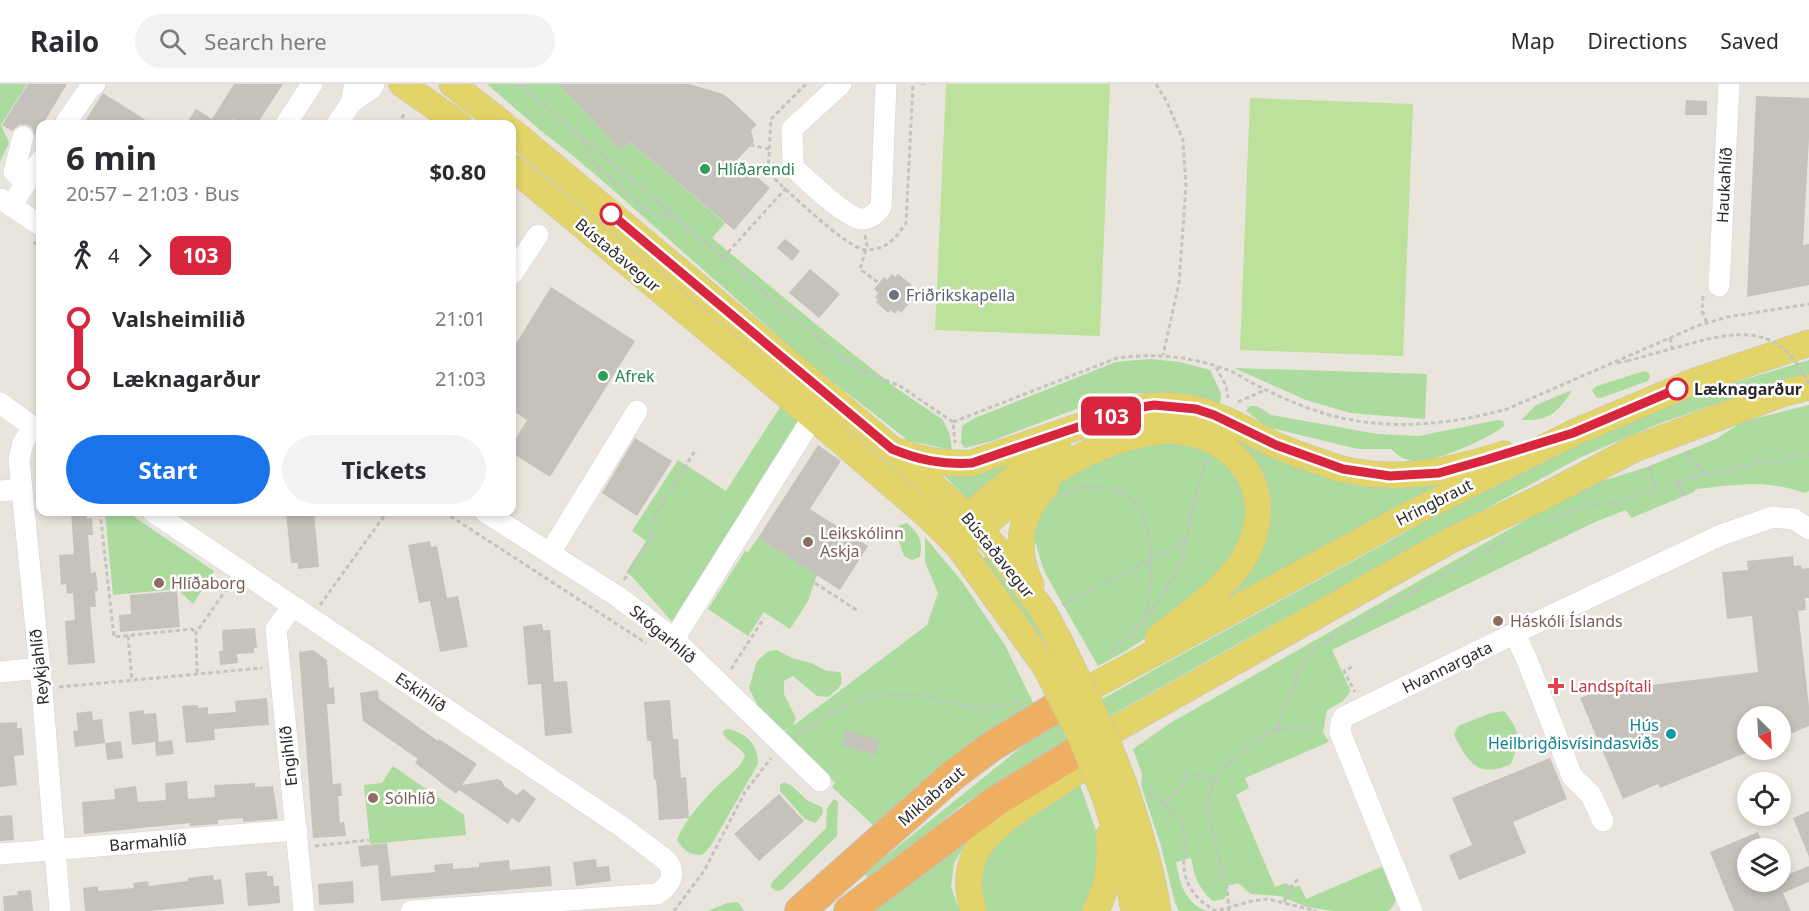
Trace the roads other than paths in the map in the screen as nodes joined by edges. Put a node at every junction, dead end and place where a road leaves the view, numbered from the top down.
1 (95, 84) edge
2 (312, 84) edge
3 (374, 84) edge
4 (402, 84) edge
5 (452, 84) edge
6 (841, 84) edge
7 (886, 84) edge
8 (1729, 84) edge
9 (353, 93) edge
10 (68, 120) edge
11 (289, 120) edge
12 (339, 120) edge
13 (453, 120) edge
14 (498, 120) edge
15 (516, 134) edge
16 (23, 137) dead end
17 (36, 169) edge
18 (516, 170) edge
19 (26, 183) junction
20 (5, 202) edge
21 (36, 222) edge
22 (538, 235) dead end
23 (516, 268) edge
24 (1719, 286) dead end
25 (1809, 343) edge
26 (1809, 386) edge
27 (0, 404) edge
28 (637, 411) dead end
29 (813, 417) junction
30 (1084, 425) junction
31 (36, 428) edge
32 (36, 430) edge
33 (1573, 433) junction
34 (892, 449) junction
35 (1081, 456) junction
36 (10, 490) edge
37 (1543, 496) junction
38 (159, 516) edge
39 (491, 516) edge
40 (973, 522) junction
41 (1809, 529) edge
42 (953, 541) junction
43 (549, 553) junction
44 (292, 607) junction
45 (1044, 612) junction
46 (1515, 634) junction
47 (674, 639) junction
48 (1107, 666) junction
49 (0, 672) edge
50 (41, 679) junction
51 (1075, 696) joint
52 (1096, 740) joint
53 (820, 781) dead end
54 (1120, 793) junction
55 (1603, 821) dead end
56 (297, 838) junction
57 (55, 849) junction
58 (0, 854) edge
59 (60, 911) edge
60 (304, 911) edge
61 (411, 911) edge
62 (800, 911) edge
63 (849, 911) edge
64 (974, 911) edge
65 (1095, 911) edge
66 (1134, 911) edge
67 (1158, 911) edge
68 (1412, 911) edge

1 - 10 street
2 - 11 street
3 - 9 street
4 - 13 main road
5 - 14 main road
6 - 7 street
8 - 24 street, Haukahlíð
9 - 12 street
15 - 34 main road, Bústaðavegur
16 - 19 street
17 - 19 street
18 - 29 main road, Bústaðavegur
19 - 20 street
20 - 21 street
22 - 23 street
25 - 33 main road, Hringbraut
26 - 37 main road
27 - 31 street
28 - 43 street
29 - 42 main road, Bústaðavegur
29 - 47 street
30 - 33 main road
30 - 34 main road
30 - 40 main road
32 - 36 street, Reykjahlíð
33 - 48 main road, Hringbraut
34 - 40 main road, Bústaðavegur
35 - 40 main road
35 - 45 main road
35 - 48 main road
36 - 50 street, Reykjahlíð
37 - 52 main road
37 - 64 main road
38 - 44 street, Eskihlíð
39 - 43 street, Skógarhlíð
40 - 42 main road
40 - 45 main road, Bústaðavegur
41 - 46 street, Hvannargata
42 - 54 main road, Bústaðavegur, bridge
43 - 47 street, Skógarhlíð
44 - 56 street, Engihlíð
44 - 61 street, Eskihlíð
45 - 54 main road, Bústaðavegur, bridge
46 - 55 street
46 - 68 street, Hvannargata
47 - 53 street, Skógarhlíð
48 - 51 main road, Hringbraut
49 - 50 street
50 - 57 street, Reykjahlíð
51 - 62 highway, Miklabraut
52 - 63 highway
54 - 65 main road
54 - 66 main road, Bústaðavegur
54 - 67 main road, Bústaðavegur
56 - 57 street, Barmahlíð
56 - 60 street, Engihlíð
57 - 58 street, Barmahlíð
57 - 59 street, Reykjahlíð

